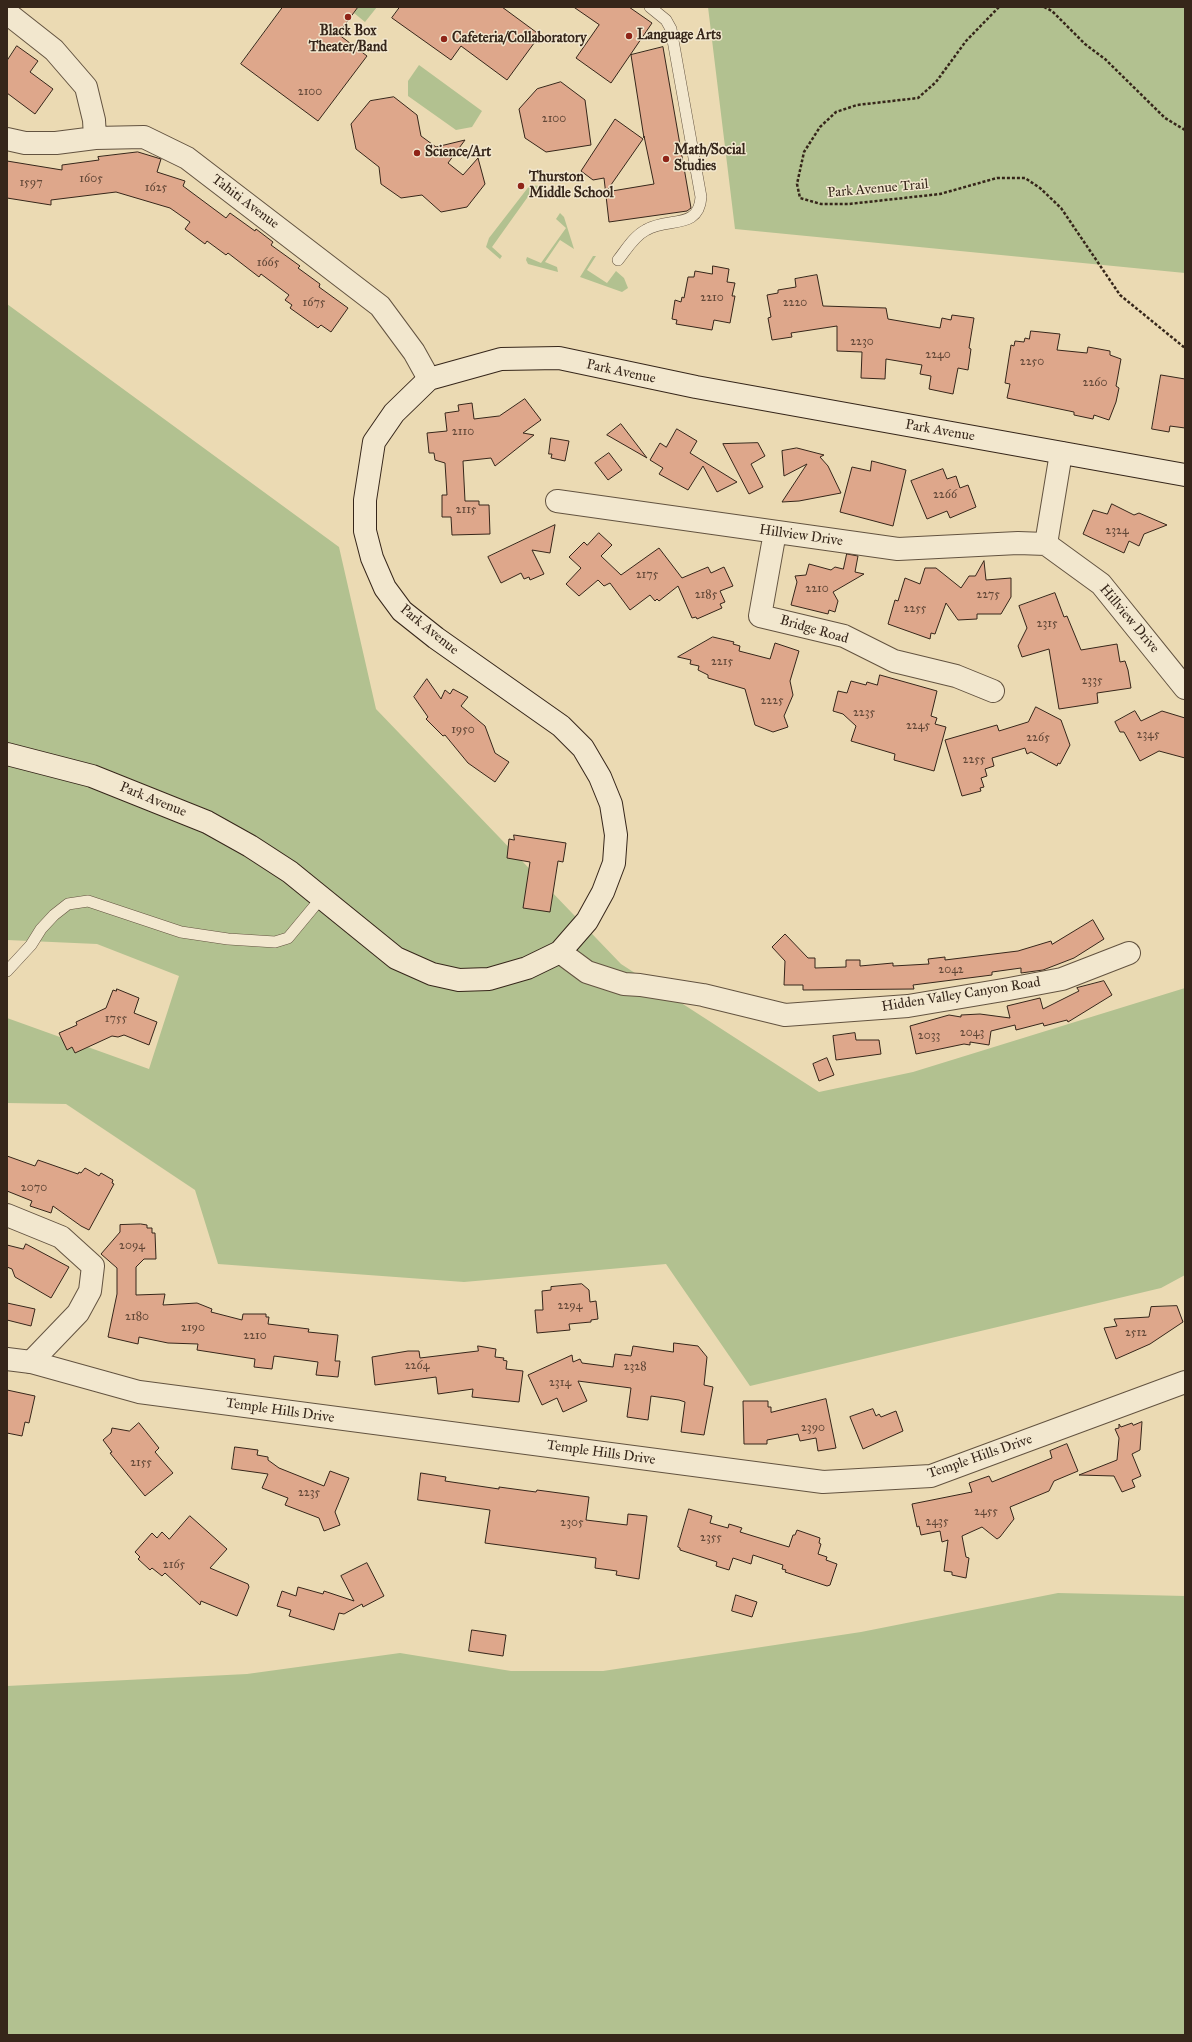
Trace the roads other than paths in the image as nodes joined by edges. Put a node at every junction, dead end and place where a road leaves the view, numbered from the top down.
1 (650, 7) edge
2 (7, 13) edge
3 (95, 138) junction
4 (7, 139) edge
5 (618, 260) dead end
6 (430, 379) junction
7 (1061, 453) junction
8 (1185, 475) edge
9 (558, 501) dead end
10 (775, 532) junction
11 (1046, 544) junction
12 (1185, 688) edge
13 (993, 691) dead end
14 (7, 754) edge
15 (322, 897) junction
16 (560, 952) junction
17 (1129, 953) dead end
18 (7, 971) edge
19 (7, 1215) edge
20 (7, 1359) edge
21 (31, 1362) junction
22 (1185, 1382) edge

1 - 5 lane
2 - 3 street
3 - 4 street, Tahiti Avenue
3 - 6 street, Tahiti Avenue
6 - 7 street, Park Avenue
6 - 16 street, Park Avenue
7 - 8 street, Park Avenue
7 - 11 street
9 - 10 street, Hillview Drive
10 - 11 street, Hillview Drive
10 - 13 street, Bridge Road
11 - 12 street, Hillview Drive
14 - 15 street, Park Avenue
15 - 16 street, Park Avenue
15 - 18 lane
16 - 17 street, Hidden Valley Canyon Road
19 - 21 street
20 - 21 street, Temple Hills Drive
21 - 22 street, Temple Hills Drive

